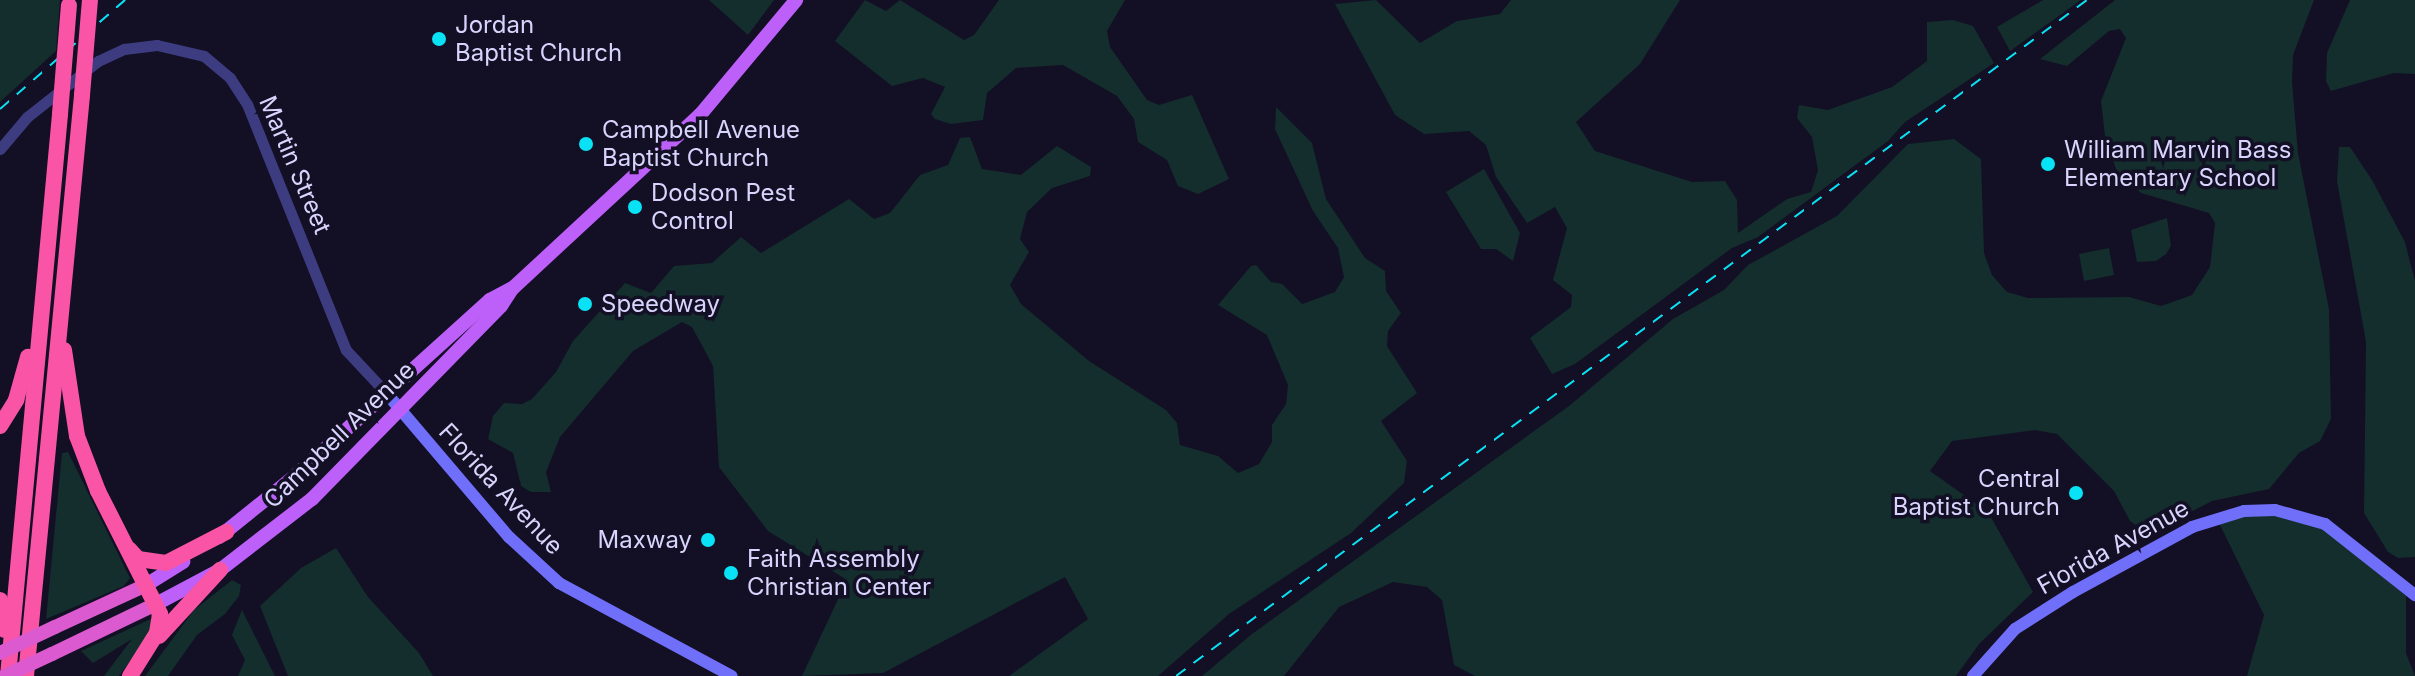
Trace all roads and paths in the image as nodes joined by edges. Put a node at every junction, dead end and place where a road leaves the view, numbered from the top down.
1 (90, 0) edge
2 (796, 0) edge
3 (69, 2) edge
4 (0, 149) edge
5 (69, 225) junction
6 (47, 241) junction
7 (513, 288) junction
8 (346, 350) joint
9 (388, 395) junction
10 (401, 408) junction
11 (0, 426) edge
12 (226, 532) junction
13 (122, 542) junction
14 (220, 570) junction
15 (146, 585) junction
16 (2415, 595) edge
17 (0, 600) edge
18 (156, 604) junction
19 (0, 653) edge
20 (6, 676) edge
21 (26, 676) edge
22 (130, 676) edge
23 (732, 676) edge
24 (1973, 676) edge

1 - 5 highway, bridge
2 - 7 main road, Campbell Avenue
3 - 6 highway, bridge
4 - 8 street, Martin Street
5 - 13 highway
5 - 21 highway
6 - 11 highway
6 - 20 highway
7 - 9 main road, Campbell Avenue
7 - 10 main road, Campbell Avenue
8 - 9 street, Florida Avenue
9 - 10 main road, Florida Avenue
9 - 12 main road, Campbell Avenue
10 - 14 main road, Campbell Avenue
10 - 23 main road, Florida Avenue
12 - 13 highway
12 - 15 main road, Campbell Avenue
13 - 15 highway
14 - 18 main road, Campbell Avenue
14 - 22 highway
15 - 18 highway
15 - 19 highway, Campbell Avenue, bridge
16 - 24 main road, Florida Avenue
17 - 20 highway
18 - 20 highway, Campbell Avenue, bridge
18 - 22 highway

